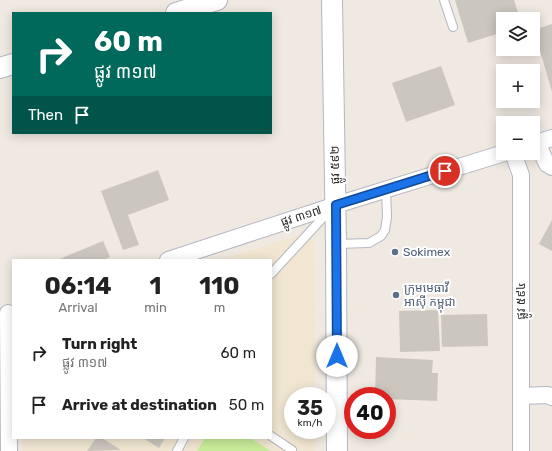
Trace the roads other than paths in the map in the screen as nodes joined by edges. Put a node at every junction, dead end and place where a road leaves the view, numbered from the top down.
1 (217, 0) edge
2 (332, 0) edge
3 (444, 0) edge
4 (179, 12) edge
5 (453, 27) dead end
6 (12, 64) edge
7 (0, 68) edge
8 (541, 142) edge
9 (496, 155) edge
10 (516, 160) edge
11 (552, 167) edge
12 (386, 189) junction
13 (336, 205) junction
14 (336, 244) junction
15 (171, 259) edge
16 (272, 273) edge
17 (9, 314) edge
18 (521, 396) junction
19 (552, 398) edge
20 (272, 437) edge
21 (183, 439) edge
22 (292, 450) edge
23 (9, 451) edge
24 (177, 451) edge
25 (337, 451) edge
26 (521, 451) edge

1 - 4 street
2 - 13 street, ផ្លូវ ៥៩២
3 - 5 lane
6 - 7 street
8 - 11 street
9 - 12 street, ផ្លូវ ៣១៧
10 - 18 street, ផ្លូវ ៥៩៤
12 - 13 street, ផ្លូវ ៣១៧
12 - 14 lane
13 - 14 street, ផ្លូវ ៥៩២
13 - 15 street, ផ្លូវ ៣១៧
13 - 16 lane
14 - 25 street, ផ្លូវ ៥៩២
17 - 23 street
18 - 19 street
18 - 26 street, ផ្លូវ ៥៩៤
20 - 22 lane
21 - 24 lane

